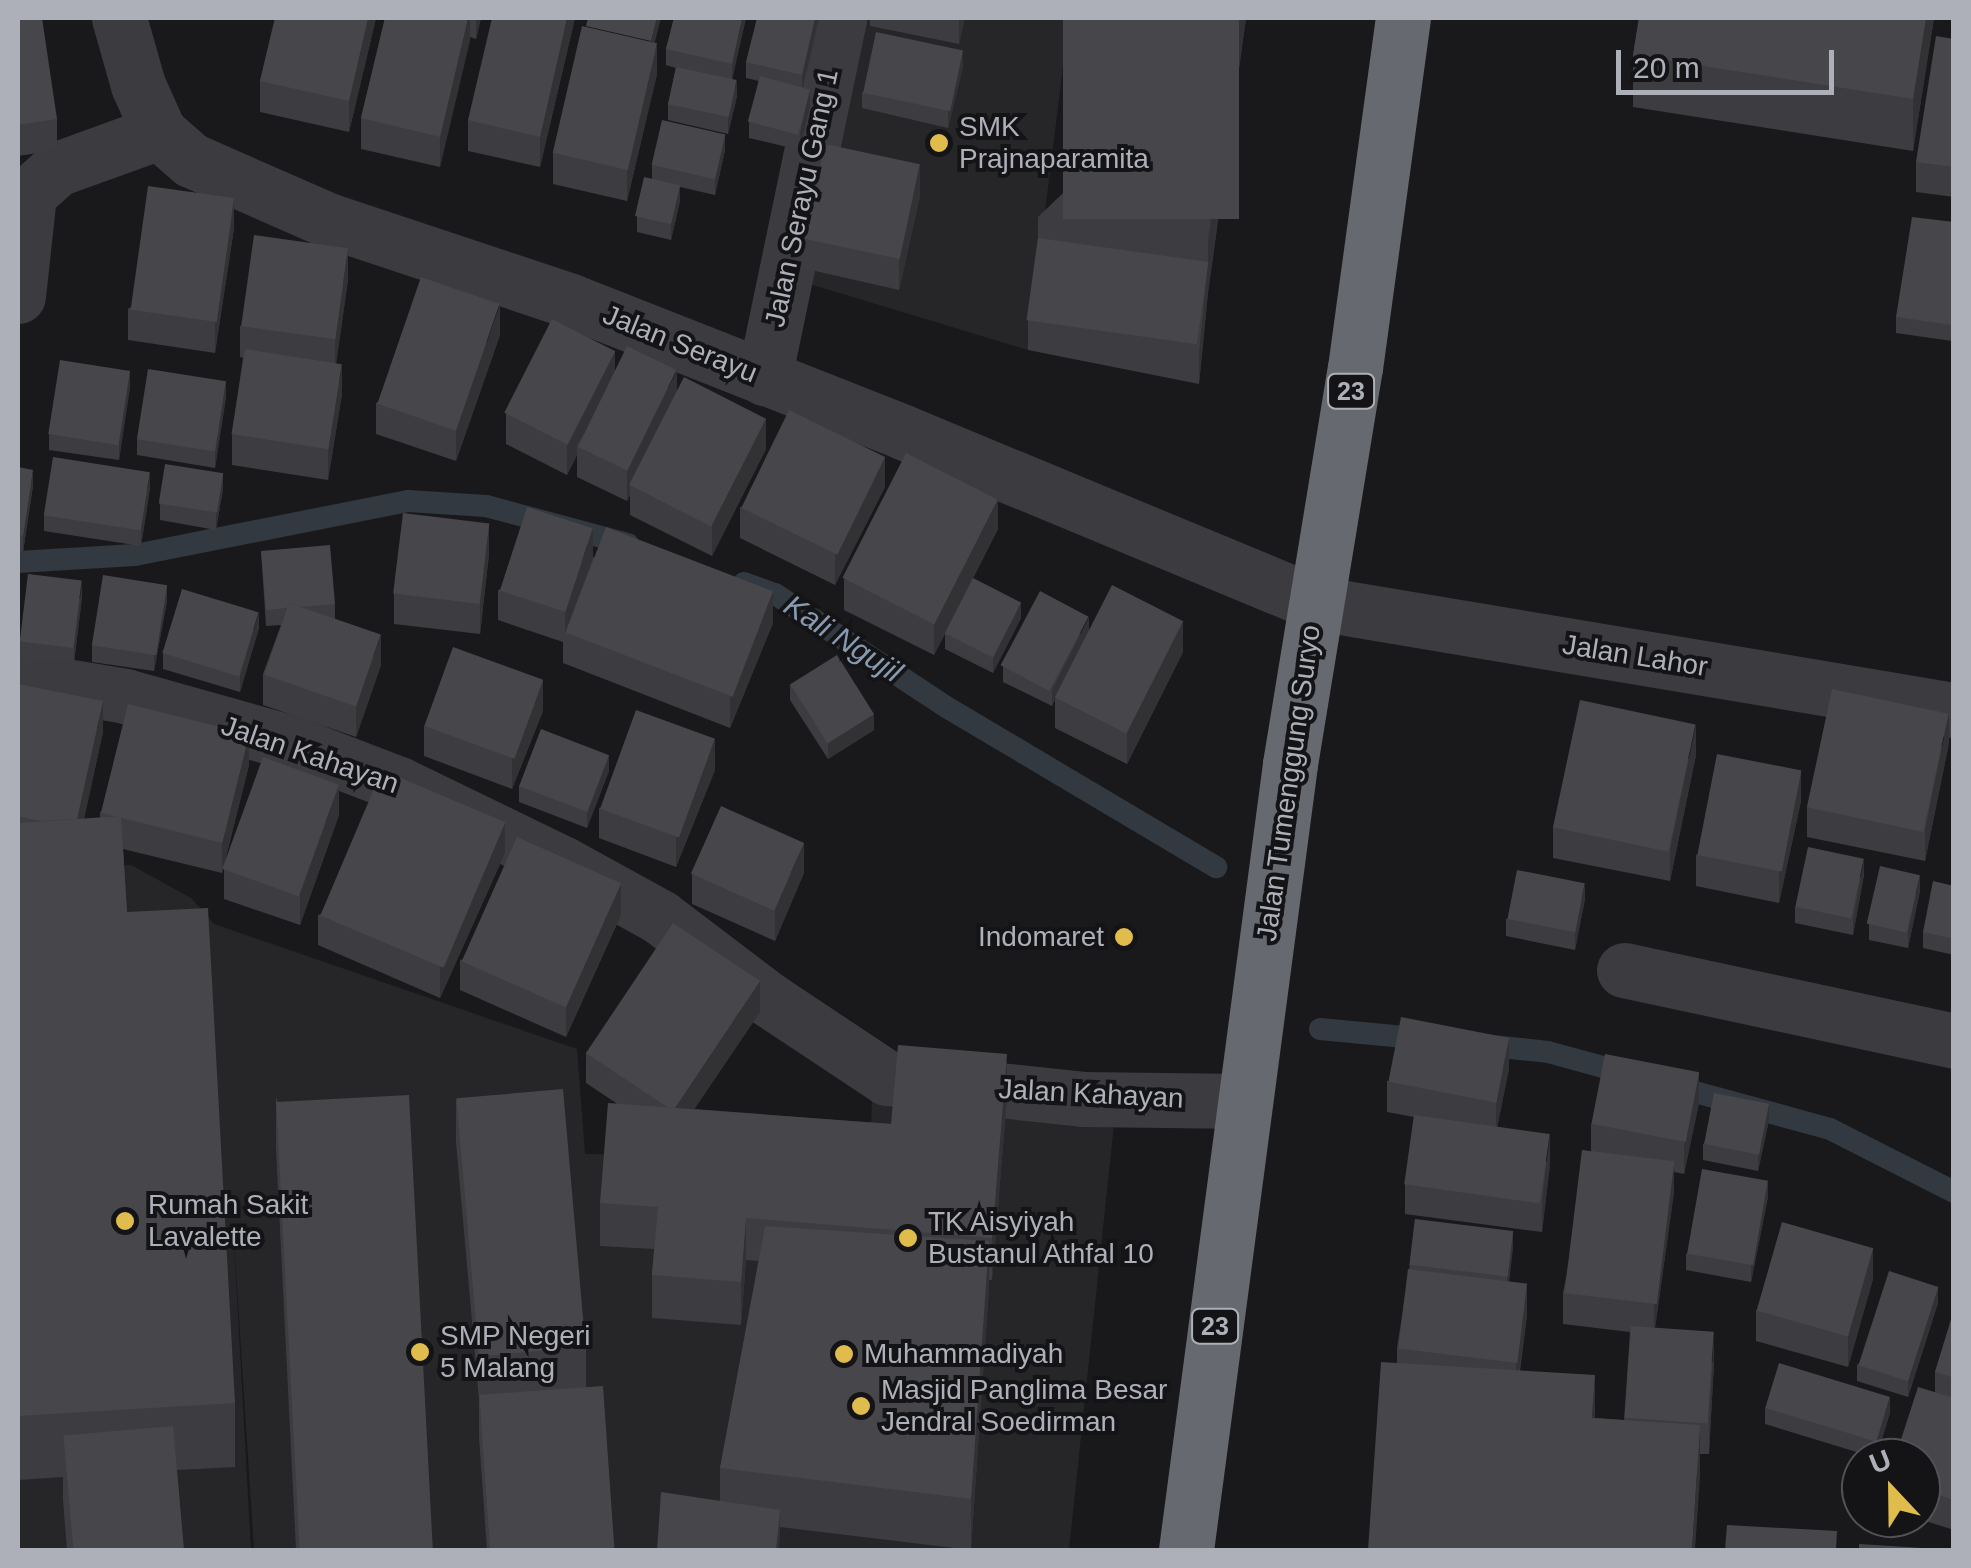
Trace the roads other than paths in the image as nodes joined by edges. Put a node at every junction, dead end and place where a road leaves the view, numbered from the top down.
1 (119, 18) edge
2 (839, 18) edge
3 (1404, 18) edge
4 (159, 132) junction
5 (18, 296) edge
6 (764, 378) junction
7 (1316, 603) junction
8 (18, 678) edge
9 (1954, 710) edge
10 (1624, 970) dead end
11 (1954, 1041) edge
12 (1244, 1100) junction
13 (1186, 1550) edge

1 - 4 street, Jalan Serayu
2 - 6 street, Jalan Serayu Gang 1
3 - 7 highway, Jalan Tumenggung Suryo / 23
4 - 5 street
4 - 6 street, Jalan Serayu
6 - 7 street, Jalan Serayu
7 - 9 street, Jalan Lahor
7 - 12 highway, Jalan Tumenggung Suryo / 23
8 - 12 street, Jalan Kahayan
10 - 11 street
12 - 13 highway, Jalan Tumenggung Suryo / 23

